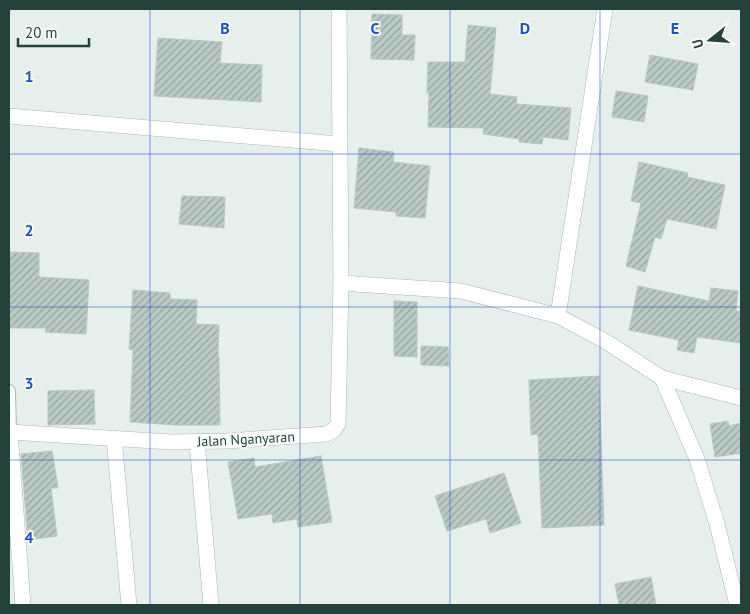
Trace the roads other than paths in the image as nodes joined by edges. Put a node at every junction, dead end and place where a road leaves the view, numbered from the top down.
1 (339, 9) edge
2 (605, 9) edge
3 (9, 116) edge
4 (339, 144) junction
5 (341, 283) junction
6 (558, 316) junction
7 (662, 378) junction
8 (9, 391) edge
9 (741, 398) edge
10 (9, 432) edge
11 (114, 438) junction
12 (197, 441) junction
13 (23, 605) edge
14 (129, 605) edge
15 (211, 605) edge
16 (737, 605) edge

1 - 4 street
2 - 6 street
3 - 4 street
4 - 5 street
5 - 6 street
5 - 12 street, Jalan Nganyaran
6 - 7 street
7 - 9 street
7 - 16 street
8 - 10 lane
10 - 11 street, Jalan Nganyaran
10 - 13 street
11 - 12 street, Jalan Nganyaran
11 - 14 street
12 - 15 street

